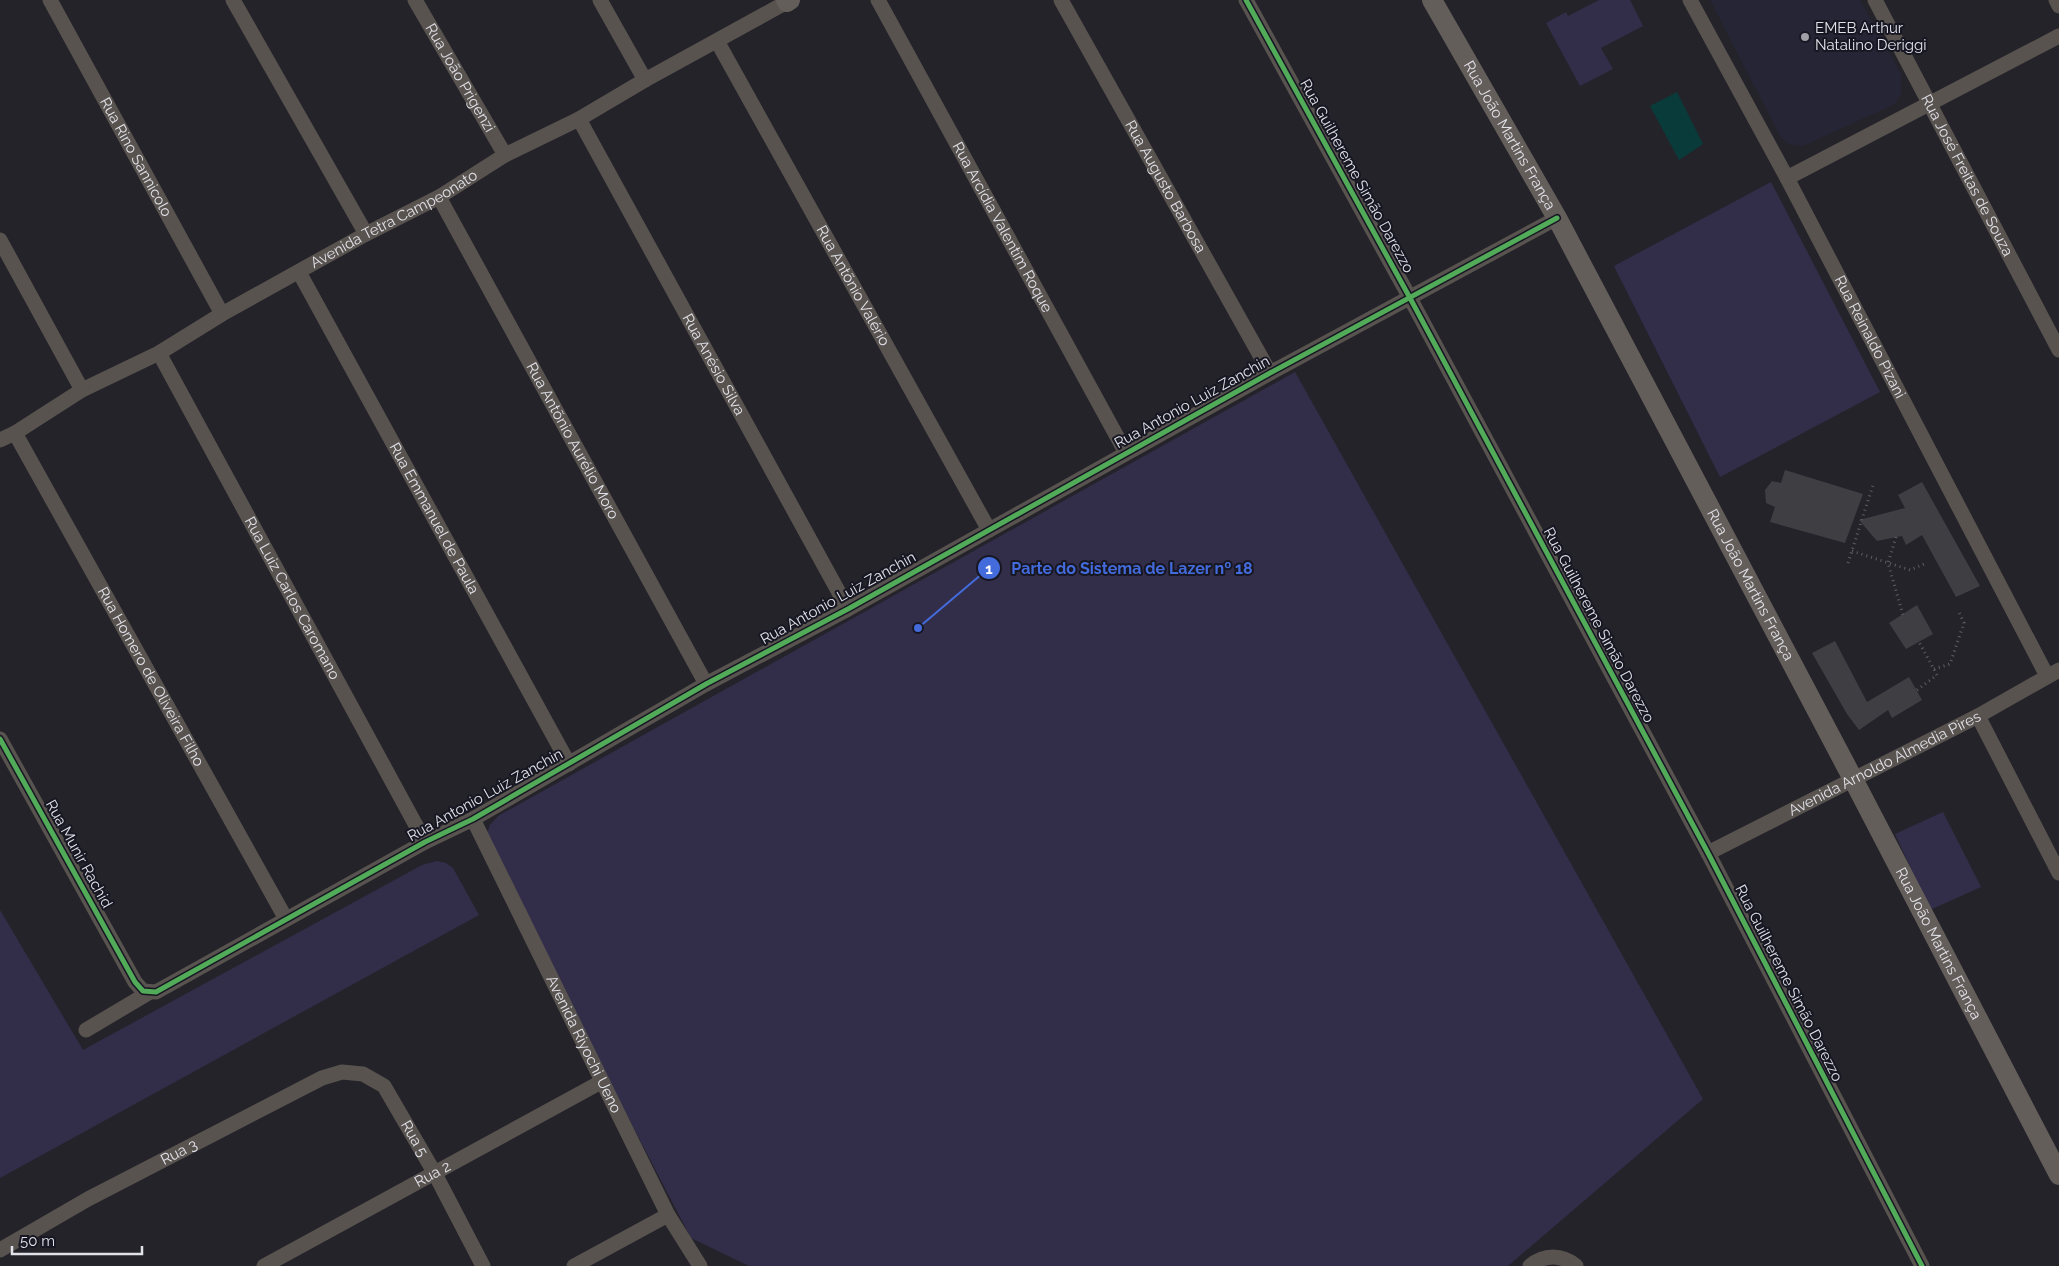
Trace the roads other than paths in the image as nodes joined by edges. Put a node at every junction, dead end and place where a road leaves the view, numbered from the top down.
1 (50, 0) edge
2 (232, 0) edge
3 (415, 0) edge
4 (600, 0) edge
5 (878, 0) edge
6 (1061, 0) edge
7 (1246, 0) edge
8 (1432, 0) edge
9 (1690, 0) edge
10 (1875, 0) edge
11 (2056, 0) edge
12 (788, 1) edge
13 (2059, 6) edge
14 (2059, 36) edge
15 (717, 41) junction
16 (645, 80) junction
17 (1930, 103) junction
18 (579, 120) junction
19 (505, 155) junction
20 (1786, 178) junction
21 (440, 196) junction
22 (1557, 218) junction
23 (366, 234) junction
24 (0, 240) edge
25 (299, 272) junction
26 (1410, 298) junction
27 (222, 314) junction
28 (2059, 350) edge
29 (159, 353) junction
30 (1270, 373) junction
31 (82, 390) junction
32 (15, 433) junction
33 (0, 440) edge
34 (1126, 453) junction
35 (989, 530) junction
36 (848, 609) junction
37 (2053, 673) edge
38 (706, 684) junction
39 (1978, 716) junction
40 (0, 739) edge
41 (569, 764) junction
42 (1853, 779) junction
43 (474, 819) junction
44 (425, 842) junction
45 (1708, 854) junction
46 (2059, 873) edge
47 (286, 919) junction
48 (150, 992) junction
49 (86, 1030) dead end
50 (364, 1074) joint
51 (601, 1082) junction
52 (434, 1172) junction
53 (2059, 1176) edge
54 (668, 1215) junction
55 (0, 1250) edge
56 (264, 1266) edge
57 (483, 1266) edge
58 (574, 1266) edge
59 (700, 1266) edge
60 (1530, 1266) edge
61 (1576, 1266) edge
62 (1922, 1266) edge

1 - 27 street, Rua Rino Sannicolo
2 - 23 street
3 - 19 street, Rua João Prigenzi
4 - 16 street
5 - 34 street, Rua Arcídia Valentim Roque
6 - 30 street, Rua Augusto Barbosa
7 - 26 street, Rua Guilhereme Simão Darezzo
8 - 22 main road, Rua João Martins França
9 - 20 street, Rua Reinaldo Pizani
10 - 17 street, Rua José Freitas de Souza
11 - 13 street
12 - 15 street, Avenida Tetra Campeonato
14 - 17 street
15 - 16 street, Avenida Tetra Campeonato
15 - 35 street, Rua Antõnio Valério
16 - 18 street, Avenida Tetra Campeonato
17 - 20 street
17 - 28 street, Rua José Freitas de Souza
18 - 19 street, Avenida Tetra Campeonato
18 - 36 street, Rua Anésio Silva
19 - 21 street, Avenida Tetra Campeonato
20 - 37 street, Rua Reinaldo Pizani
21 - 23 street, Avenida Tetra Campeonato
21 - 38 street, Rua Antõnio Aurélio Moro
22 - 26 street, Rua Antonio Luiz Zanchin
22 - 42 main road, Rua João Martins França
23 - 25 street, Avenida Tetra Campeonato
24 - 31 street
25 - 27 street, Avenida Tetra Campeonato
25 - 41 street, Rua Emmanuel de Paula
26 - 30 street, Rua Antonio Luiz Zanchin
26 - 45 street, Rua Guilhereme Simão Darezzo
27 - 29 street, Avenida Tetra Campeonato
29 - 31 street, Avenida Tetra Campeonato
29 - 44 street, Rua Luiz Carlos Caromano
30 - 34 street, Rua Antonio Luiz Zanchin
31 - 32 street, Avenida Tetra Campeonato
32 - 33 street, Avenida Tetra Campeonato
32 - 47 street, Rua Homero de Oliveira Filho
34 - 35 street, Rua Antonio Luiz Zanchin
35 - 36 street, Rua Antonio Luiz Zanchin
36 - 38 street, Rua Antonio Luiz Zanchin
37 - 39 street, Avenida Arnoldo Almedia Pires
38 - 41 street, Rua Antonio Luiz Zanchin
39 - 42 street, Avenida Arnoldo Almedia Pires
39 - 46 street
40 - 48 street, Rua Munir Rachid
41 - 43 street, Rua Antonio Luiz Zanchin
42 - 45 street, Avenida Arnoldo Almedia Pires
42 - 53 main road, Rua João Martins França
43 - 44 street, Rua Antonio Luiz Zanchin
43 - 51 street, Avenida Riyochi Ueno
44 - 47 street, Rua Antonio Luiz Zanchin
45 - 62 street, Rua Guilhereme Simão Darezzo
47 - 48 street, Rua Antonio Luiz Zanchin
48 - 49 street, Rua Antonio Luiz Zanchin
50 - 52 street, Rua 5
50 - 55 street, Rua 3
51 - 52 street, Rua 2
51 - 54 street, Avenida Riyochi Ueno
52 - 56 street, Rua 2
52 - 57 street, Rua 5
54 - 58 street
54 - 59 street, Avenida Riyochi Ueno
60 - 61 street

